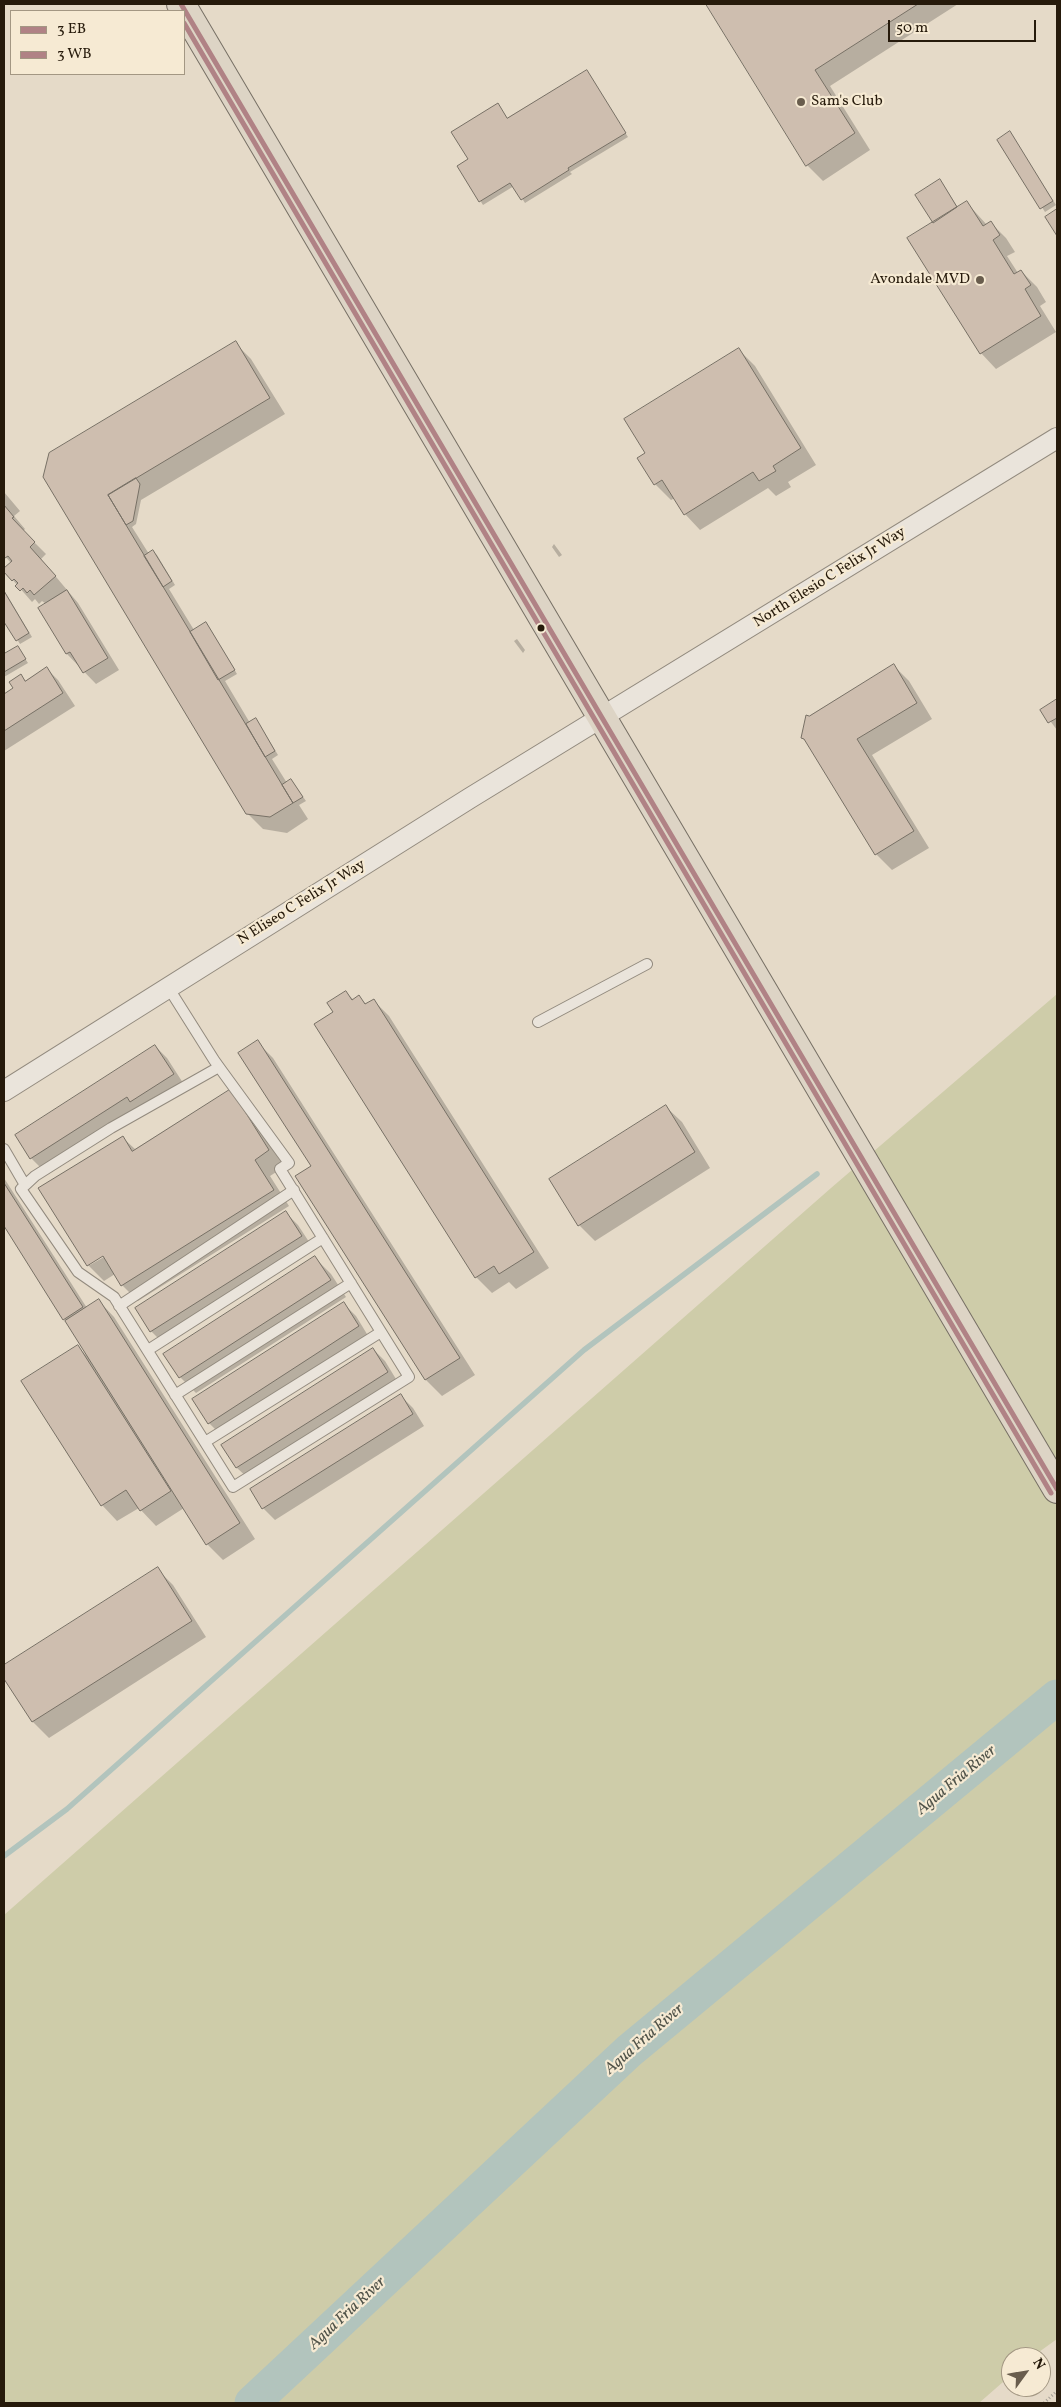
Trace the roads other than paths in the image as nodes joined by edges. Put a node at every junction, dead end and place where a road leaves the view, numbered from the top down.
1 (185, 11) edge
2 (1057, 438) edge
3 (602, 718) junction
4 (647, 964) dead end
5 (168, 987) junction
6 (538, 1022) dead end
7 (219, 1067) junction
8 (4, 1091) edge
9 (4, 1149) edge
10 (25, 1185) junction
11 (294, 1190) junction
12 (323, 1238) junction
13 (351, 1283) junction
14 (120, 1306) junction
15 (381, 1332) junction
16 (148, 1350) junction
17 (175, 1395) junction
18 (205, 1442) junction
19 (1057, 1489) edge

1 - 3 main road
2 - 3 street, North Elesio C Felix Jr Way
3 - 5 street, N Eliseo C Felix Jr Way
3 - 19 main road
4 - 6 lane
5 - 7 lane
5 - 8 street, N Eliseo C Felix Jr Way
7 - 10 lane
7 - 11 lane
9 - 10 lane
10 - 14 lane
11 - 12 lane
11 - 14 lane
12 - 13 lane
12 - 16 lane
13 - 15 lane
13 - 17 lane
14 - 16 lane
15 - 18 lane
15 - 18 lane
16 - 17 lane
17 - 18 lane

